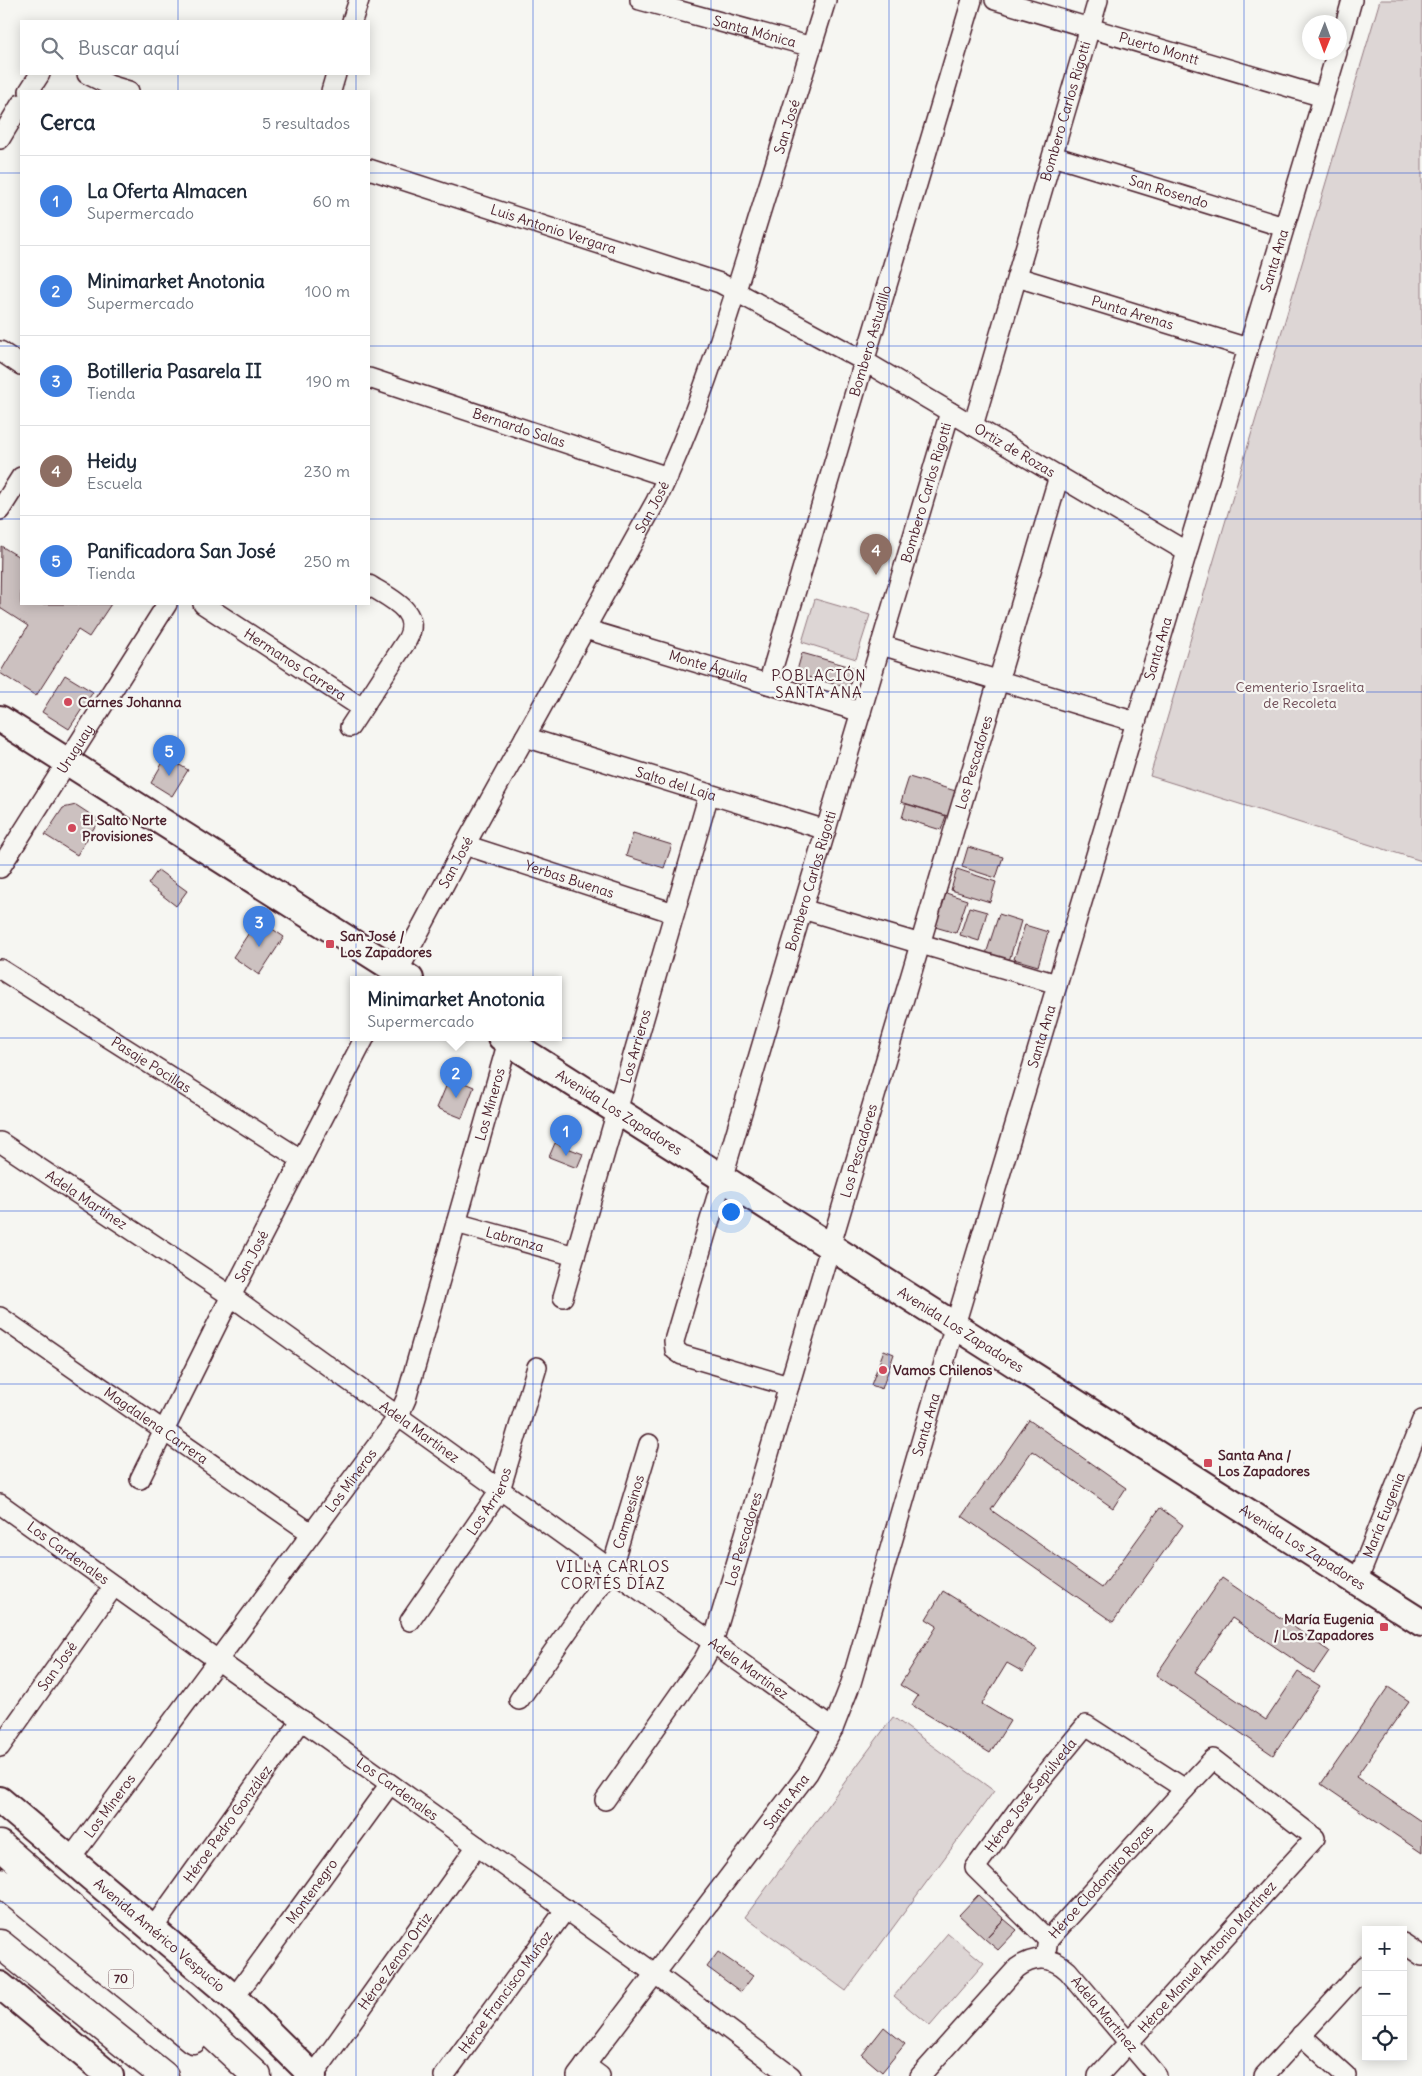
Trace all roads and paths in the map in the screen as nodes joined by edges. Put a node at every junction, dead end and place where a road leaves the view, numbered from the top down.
1 (359, 0) edge
2 (640, 0) edge
3 (826, 0) edge
4 (972, 0) edge
5 (995, 0) edge
6 (1098, 0) edge
7 (1352, 0) edge
8 (1347, 18) edge
9 (352, 20) edge
10 (1090, 28) junction
11 (812, 47) junction
12 (1335, 60) edge
13 (39, 75) edge
14 (89, 75) edge
15 (336, 75) edge
16 (30, 90) edge
17 (126, 90) edge
18 (331, 90) edge
19 (1323, 97) junction
20 (20, 106) edge
21 (0, 139) edge
22 (1052, 156) junction
23 (370, 169) edge
24 (1284, 227) junction
25 (1017, 277) junction
26 (736, 291) junction
27 (1248, 348) junction
28 (0, 350) edge
29 (864, 361) junction
30 (20, 364) edge
31 (370, 378) edge
32 (950, 412) junction
33 (973, 426) junction
34 (668, 476) junction
35 (1059, 476) junction
36 (20, 479) edge
37 (0, 510) edge
38 (1187, 552) junction
39 (370, 586) edge
40 (166, 605) edge
41 (205, 605) edge
42 (585, 629) junction
43 (880, 645) junction
44 (999, 680) junction
45 (768, 684) junction
46 (362, 708) junction
47 (861, 712) junction
48 (0, 720) edge
49 (1136, 722) junction
50 (350, 727) dead end
51 (525, 737) junction
52 (67, 762) junction
53 (709, 794) junction
54 (826, 830) junction
55 (465, 845) junction
56 (0, 868) edge
57 (802, 909) junction
58 (674, 913) junction
59 (921, 944) junction
60 (0, 969) edge
61 (399, 976) edge
62 (401, 976) edge
63 (1057, 984) junction
64 (363, 1041) edge
65 (503, 1041) edge
66 (507, 1041) edge
67 (618, 1110) junction
68 (0, 1142) edge
69 (302, 1160) junction
70 (723, 1177) junction
71 (456, 1222) junction
72 (831, 1246) junction
73 (575, 1256) junction
74 (230, 1296) junction
75 (563, 1297) dead end
76 (0, 1317) edge
77 (955, 1325) junction
78 (537, 1367) dead end
79 (790, 1386) junction
80 (398, 1417) junction
81 (1422, 1420) edge
82 (164, 1431) junction
83 (649, 1444) dead end
84 (140, 1478) dead end
85 (500, 1490) junction
86 (3, 1513) edge
87 (311, 1533) junction
88 (611, 1570) junction
89 (1358, 1582) junction
90 (114, 1586) junction
91 (410, 1621) dead end
92 (1422, 1622) edge
93 (713, 1642) junction
94 (219, 1660) junction
95 (519, 1700) dead end
96 (302, 1720) junction
97 (833, 1729) junction
98 (0, 1747) edge
99 (390, 1784) junction
100 (1184, 1789) junction
101 (0, 1800) edge
102 (605, 1800) dead end
103 (1314, 1838) joint
104 (0, 1845) edge
105 (477, 1846) junction
106 (71, 1858) junction
107 (975, 1868) joint
108 (0, 1882) edge
109 (566, 1909) junction
110 (153, 1928) junction
111 (0, 1944) edge
112 (1407, 1946) edge
113 (1047, 1949) junction
114 (1422, 1956) edge
115 (1362, 1969) edge
116 (654, 1973) junction
117 (0, 1985) edge
118 (234, 1998) junction
119 (1301, 2035) junction
120 (1128, 2043) junction
121 (581, 2070) edge
122 (110, 2076) edge
123 (164, 2076) edge
124 (242, 2076) edge
125 (257, 2076) edge
126 (313, 2076) edge
127 (444, 2076) edge
128 (600, 2076) edge
129 (792, 2076) edge
130 (920, 2076) edge
131 (1098, 2076) edge
132 (1157, 2076) edge
133 (1264, 2076) edge
134 (1346, 2076) edge

1 - 9 street
2 - 11 street, Santa Mónica
3 - 11 street, San José
4 - 29 street, Bombero Astudillo
5 - 10 street, Puerto Montt
6 - 10 street, Bombero Carlos Rigotti
7 - 8 street
10 - 19 street, Puerto Montt
10 - 22 street, Bombero Carlos Rigotti
11 - 26 street, San José
12 - 19 street, Santa Ana
13 - 16 street
14 - 17 street
15 - 18 street
19 - 24 street, Santa Ana
20 - 21 street
22 - 24 street, San Rosendo
22 - 25 street, Bombero Carlos Rigotti
23 - 26 street, Luis Antonio Vergara
24 - 27 street, Santa Ana
25 - 27 street, Punta Arenas
25 - 33 street, Bombero Carlos Rigotti
26 - 29 street, Ortiz de Rozas
26 - 34 street, San José
27 - 38 street, Santa Ana
28 - 30 street
29 - 32 street, Ortiz de Rozas
29 - 45 street, Bombero Astudillo
31 - 34 street, Bernardo Salas
32 - 33 street, Ortiz de Rozas
32 - 43 street, Bombero Carlos Rigotti
33 - 35 street, Ortiz de Rozas
34 - 42 street, San José
35 - 38 street, Ortiz de Rozas
35 - 44 street, Los Pescadores
36 - 37 street
38 - 49 street, Santa Ana
39 - 46 street
40 - 52 street, Uruguay
41 - 46 street, Hermanos Carrera
42 - 45 street, Monte Águila
42 - 51 street, San José
43 - 44 street
43 - 47 street, Bombero Carlos Rigotti
44 - 49 street
44 - 59 street, Los Pescadores
45 - 47 street, Monte Águila
46 - 50 street
47 - 54 street, Bombero Carlos Rigotti
48 - 52 main road
49 - 63 street, Santa Ana
51 - 53 street, Salto del Laja
51 - 55 street, San José
52 - 56 street, Uruguay
52 - 61 main road
53 - 54 street, Salto del Laja
53 - 58 street, Los Arrieros
54 - 57 street, Bombero Carlos Rigotti
55 - 58 street, Yerbas Buenas
55 - 62 street, San José
57 - 59 street
57 - 70 street, Bombero Carlos Rigotti
58 - 67 street, Los Arrieros
59 - 63 street
59 - 72 street, Los Pescadores
60 - 69 street, Pasaje Pocillas
63 - 77 street, Santa Ana
64 - 69 street, San José
65 - 71 street, Los Mineros
66 - 67 main road, Avenida Los Zapadores
67 - 70 main road, Avenida Los Zapadores
67 - 73 street, Los Arrieros
68 - 74 street, Adela Martínez
69 - 74 street, San José
70 - 72 main road, Avenida Los Zapadores
70 - 79 street, Bombero Carlos Rigotti
71 - 73 street, Labranza
71 - 80 street, Los Mineros
72 - 77 main road, Avenida Los Zapadores
72 - 79 street, Los Pescadores
73 - 75 street, Los Arrieros
74 - 80 street, Adela Martínez
74 - 82 street, San José
76 - 82 street, Magdalena Carrera
77 - 89 main road, Avenida Los Zapadores
77 - 97 street, Santa Ana
78 - 85 street, Los Arrieros
79 - 93 street, Los Pescadores
80 - 85 street, Adela Martínez
80 - 87 street, Los Mineros
81 - 89 street, María Eugenia
82 - 84 street, San José
82 - 87 street, Magdalena Carrera
83 - 88 street, Campesinos
85 - 88 street, Adela Martínez
85 - 91 street, Los Arrieros
86 - 90 street, Los Cardenales
87 - 94 street, Los Mineros
88 - 93 street, Adela Martínez
88 - 95 street, Campesinos
89 - 92 main road, Avenida Los Zapadores
90 - 94 street, Los Cardenales
90 - 98 street, San José
93 - 97 street, Adela Martínez
93 - 102 street, Los Pescadores
94 - 96 street, Los Cardenales
94 - 106 street, Los Mineros
96 - 99 street, Los Cardenales
96 - 110 street, Héroe Pedro González
97 - 116 street, Santa Ana
99 - 105 street, Los Cardenales
99 - 118 street, Montenegro
100 - 103 street, Héroe Clodomiro Rozas
100 - 107 street, Héroe José Sepúlveda
100 - 113 street, Héroe Clodomiro Rozas
101 - 106 main road, Avenida Américo Vespucio
103 - 120 street, Héroe Manuel Antonio Martínez
104 - 125 highway
105 - 109 street, Los Cardenales
105 - 126 street, Héroe Zenon Ortiz
106 - 110 main road, Avenida Américo Vespucio
107 - 113 street, Adela Martínez
108 - 124 highway, 70
109 - 116 street, Los Cardenales
109 - 127 street, Héroe Francisco Muñoz
110 - 118 main road, Avenida Américo Vespucio
111 - 123 highway
112 - 114 street
113 - 120 street, Adela Martínez
113 - 130 street
115 - 119 street
116 - 121 street, Santa Ana
116 - 129 street, Los Cardenales
117 - 122 main road
118 - 126 main road, Avenida Américo Vespucio
119 - 133 street
119 - 134 street
120 - 131 street, Héroe Manuel Antonio Martínez
120 - 132 street, Adela Martínez
121 - 128 street

